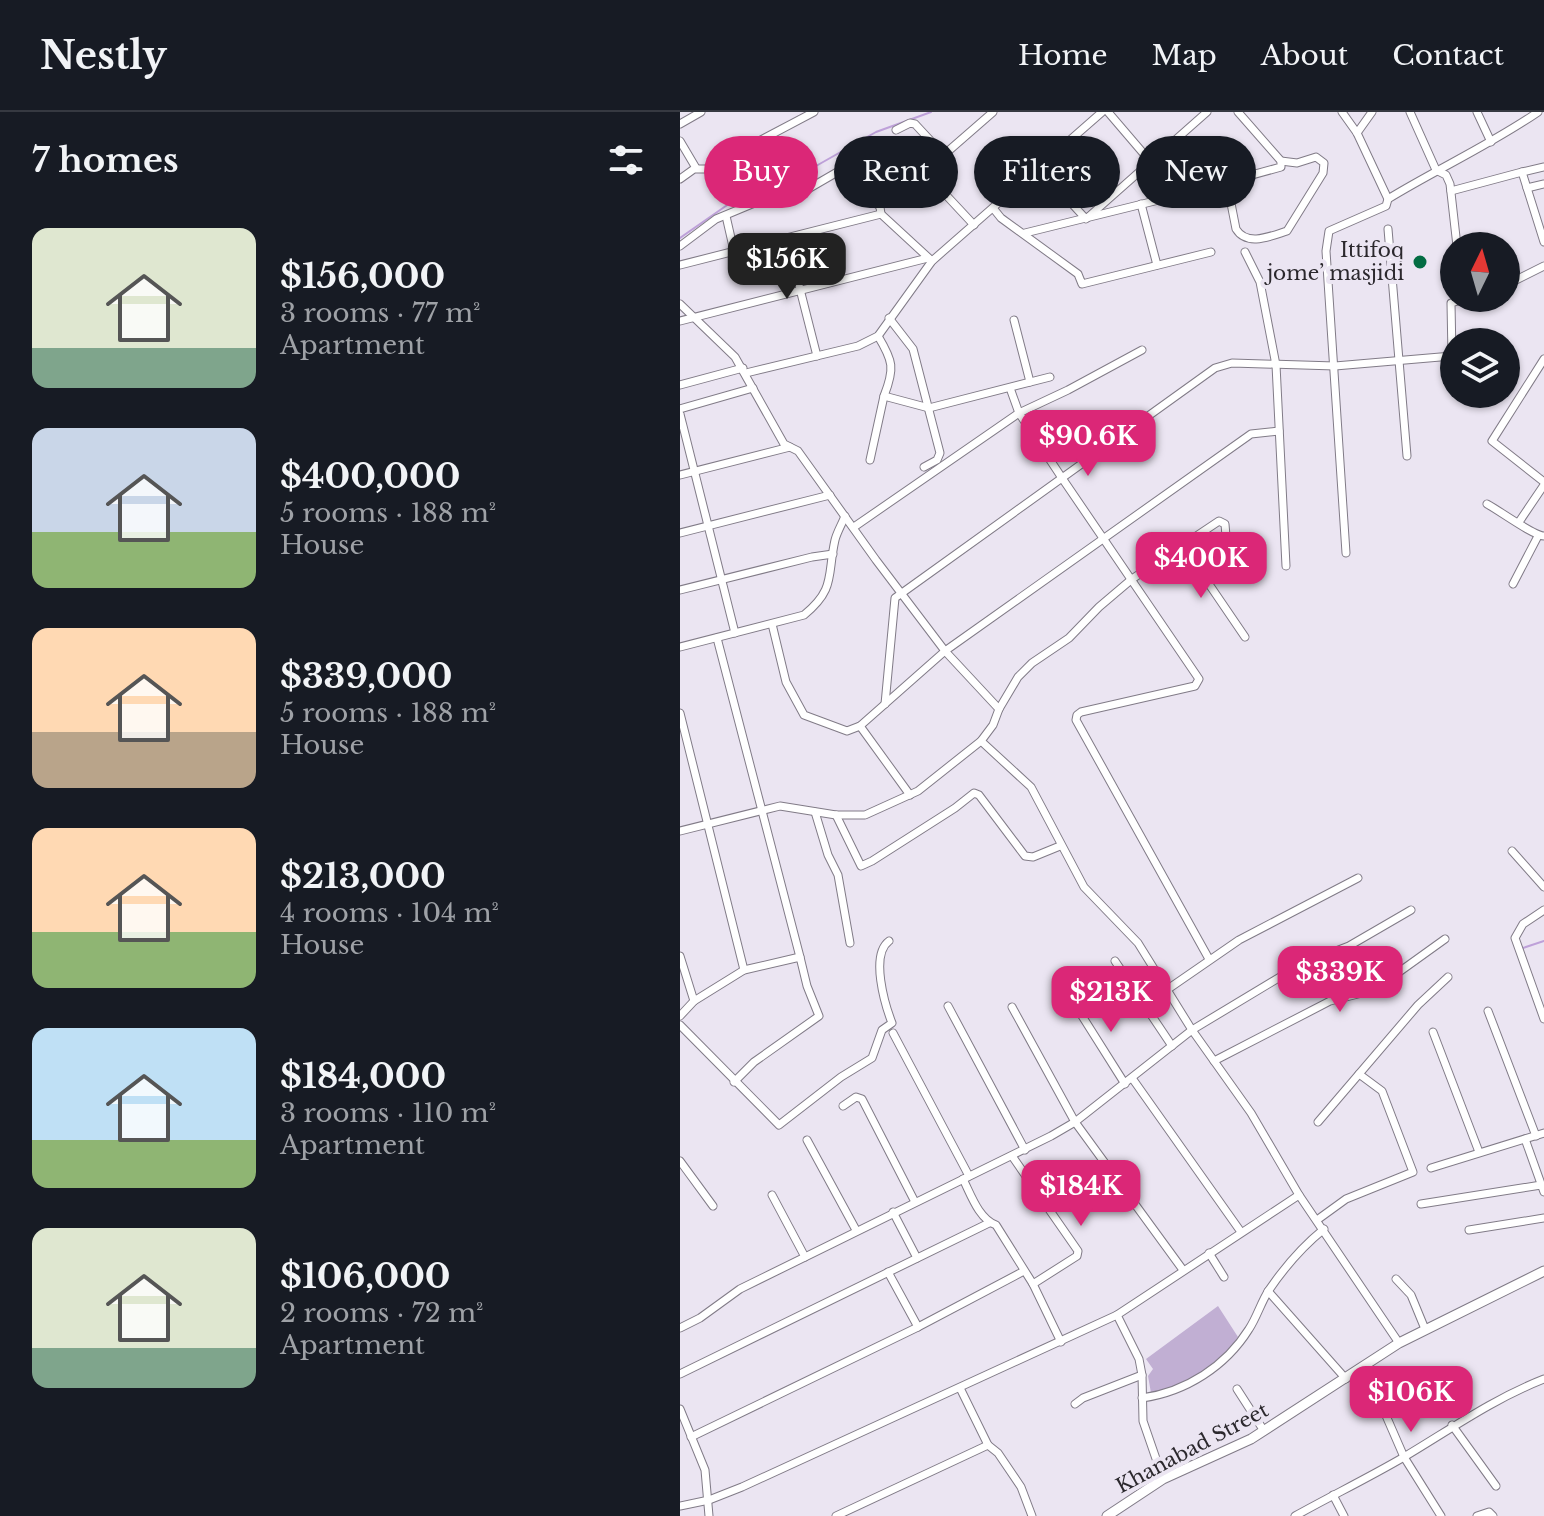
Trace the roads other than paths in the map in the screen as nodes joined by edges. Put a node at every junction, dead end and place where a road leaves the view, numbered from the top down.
1 (701, 112) edge
2 (814, 112) edge
3 (993, 112) edge
4 (1105, 112) edge
5 (1207, 112) edge
6 (1238, 112) edge
7 (1342, 112) edge
8 (1372, 112) edge
9 (1410, 112) edge
10 (1477, 112) edge
11 (1538, 112) edge
12 (680, 124) edge
13 (896, 130) dead end
14 (1357, 133) junction
15 (1076, 136) edge
16 (1179, 136) edge
17 (680, 141) edge
18 (1491, 142) junction
19 (1136, 146) edge
20 (1281, 161) junction
21 (1544, 167) edge
22 (696, 168) junction
23 (1436, 170) junction
24 (1522, 172) junction
25 (1136, 174) edge
26 (1256, 176) edge
27 (680, 179) edge
28 (1544, 184) edge
29 (1527, 188) junction
30 (1451, 191) junction
31 (1388, 199) junction
32 (1136, 205) edge
33 (958, 208) edge
34 (993, 208) joint
35 (1076, 208) edge
36 (1142, 208) edge
37 (1232, 208) edge
38 (881, 214) junction
39 (726, 216) junction
40 (1086, 219) junction
41 (974, 225) junction
42 (1388, 229) dead end
43 (1455, 232) edge
44 (1025, 233) junction
45 (787, 238) junction
46 (1544, 242) edge
47 (680, 246) edge
48 (734, 251) junction
49 (1211, 252) dead end
50 (1245, 252) dead end
51 (930, 259) junction
52 (680, 265) edge
53 (1157, 265) junction
54 (1544, 266) edge
55 (1520, 278) edge
56 (801, 290) junction
57 (680, 304) edge
58 (695, 317) junction
59 (889, 318) junction
60 (1014, 320) dead end
61 (680, 321) edge
62 (878, 336) junction
63 (1142, 350) dead end
64 (817, 356) junction
65 (1440, 357) edge
66 (1544, 359) edge
67 (1398, 361) junction
68 (1276, 365) junction
69 (1335, 366) junction
70 (745, 371) junction
71 (1050, 377) dead end
72 (1030, 382) junction
73 (680, 385) edge
74 (753, 388) junction
75 (1010, 388) junction
76 (884, 396) junction
77 (929, 408) junction
78 (680, 412) edge
79 (1019, 413) junction
80 (1279, 431) junction
81 (791, 447) junction
82 (1407, 456) dead end
83 (870, 460) dead end
84 (924, 467) dead end
85 (694, 471) junction
86 (680, 475) edge
87 (1062, 478) junction
88 (1544, 483) edge
89 (830, 495) junction
90 (1487, 504) dead end
91 (845, 516) junction
92 (1519, 522) junction
93 (708, 526) junction
94 (854, 527) junction
95 (680, 533) edge
96 (1541, 536) edge
97 (1103, 539) junction
98 (1183, 546) junction
99 (1227, 548) dead end
100 (1346, 553) dead end
101 (833, 554) junction
102 (1286, 566) dead end
103 (1132, 579) junction
104 (722, 580) junction
105 (1513, 584) dead end
106 (680, 590) edge
107 (901, 592) junction
108 (772, 624) junction
109 (735, 633) junction
110 (1245, 637) dead end
111 (717, 638) junction
112 (680, 647) edge
113 (945, 651) junction
114 (885, 704) junction
115 (999, 709) junction
116 (680, 713) edge
117 (860, 726) junction
118 (981, 741) junction
119 (910, 795) junction
120 (762, 810) junction
121 (815, 812) junction
122 (836, 815) junction
123 (708, 824) junction
124 (680, 831) edge
125 (1060, 846) junction
126 (1512, 851) dead end
127 (1358, 878) dead end
128 (1544, 887) edge
129 (1411, 910) dead end
130 (1544, 910) edge
131 (1445, 939) dead end
132 (889, 941) dead end
133 (850, 943) dead end
134 (680, 956) edge
135 (800, 957) junction
136 (1209, 959) junction
137 (1115, 961) dead end
138 (744, 970) junction
139 (1448, 977) dead end
140 (1168, 989) junction
141 (1072, 1000) dead end
142 (694, 1001) junction
143 (948, 1006) dead end
144 (1012, 1007) dead end
145 (1488, 1011) dead end
146 (680, 1016) edge
147 (1544, 1019) edge
148 (680, 1025) edge
149 (1192, 1030) junction
150 (1433, 1032) dead end
151 (893, 1033) dead end
152 (1172, 1046) junction
153 (1214, 1061) junction
154 (1359, 1074) junction
155 (735, 1081) junction
156 (1128, 1081) junction
157 (843, 1106) dead end
158 (1075, 1122) junction
159 (1318, 1122) dead end
160 (1540, 1134) edge
161 (1525, 1139) junction
162 (807, 1140) dead end
163 (1025, 1150) junction
164 (1479, 1152) junction
165 (1012, 1156) junction
166 (680, 1161) edge
167 (1431, 1168) dead end
168 (966, 1178) junction
169 (1543, 1188) edge
170 (772, 1195) dead end
171 (1299, 1195) junction
172 (915, 1202) junction
173 (1421, 1204) dead end
174 (713, 1206) dead end
175 (893, 1212) junction
176 (1544, 1218) edge
177 (1317, 1220) junction
178 (989, 1223) junction
179 (1324, 1229) junction
180 (856, 1230) junction
181 (1469, 1230) dead end
182 (1241, 1232) junction
183 (1209, 1253) junction
184 (805, 1257) junction
185 (917, 1258) junction
186 (1183, 1270) junction
187 (1024, 1271) junction
188 (1544, 1271) edge
189 (888, 1272) junction
190 (1224, 1277) dead end
191 (1396, 1279) dead end
192 (1033, 1284) junction
193 (1268, 1291) junction
194 (1117, 1315) junction
195 (918, 1327) junction
196 (680, 1328) edge
197 (1425, 1329) junction
198 (1061, 1342) junction
199 (1399, 1343) junction
200 (680, 1374) edge
201 (1142, 1375) junction
202 (1350, 1376) junction
203 (1544, 1379) edge
204 (960, 1388) junction
205 (1237, 1389) dead end
206 (1142, 1398) junction
207 (1075, 1404) dead end
208 (680, 1409) edge
209 (1452, 1425) junction
210 (1264, 1431) junction
211 (691, 1437) junction
212 (988, 1445) junction
213 (1404, 1457) junction
214 (1163, 1479) junction
215 (1496, 1486) dead end
216 (1333, 1495) junction
217 (709, 1500) junction
218 (680, 1506) edge
219 (709, 1516) edge
220 (836, 1516) edge
221 (1032, 1516) edge
222 (1107, 1516) edge
223 (1295, 1516) edge
224 (1344, 1516) edge
225 (1441, 1516) edge
226 (1477, 1516) edge
227 (1493, 1516) edge

1 - 12 street
2 - 22 street
3 - 13 street
4 - 15 street
4 - 19 street
5 - 16 street
6 - 20 street
7 - 14 street
8 - 14 street
9 - 23 street
10 - 18 street
11 - 18 street
14 - 31 street
17 - 22 street
18 - 23 street
20 - 26 street
20 - 37 street
21 - 24 street
22 - 27 street
23 - 30 street
23 - 31 street
24 - 29 street
24 - 30 street
25 - 40 street
28 - 29 street
29 - 46 street
30 - 43 street
31 - 69 street
32 - 40 street
33 - 41 street
34 - 41 street
34 - 44 street
35 - 40 street
36 - 53 street
38 - 39 street
38 - 45 street
38 - 51 street
39 - 47 street
39 - 48 street
40 - 44 street
41 - 51 street
42 - 67 street
44 - 53 street
45 - 48 street
45 - 56 street
48 - 52 street
49 - 53 street
50 - 68 street
51 - 56 street
51 - 59 street
54 - 55 street
56 - 58 street
56 - 64 street
57 - 58 street
58 - 61 street
58 - 70 street
59 - 62 street
59 - 77 street
60 - 72 street
62 - 64 street
62 - 76 street
63 - 79 street
64 - 70 street
65 - 67 street
66 - 88 street
67 - 69 street
67 - 82 street
68 - 69 street
68 - 80 street
68 - 87 street
69 - 100 street
70 - 73 street
70 - 74 street
71 - 72 street
72 - 75 street
74 - 78 street
74 - 81 street
75 - 77 street
75 - 79 street
76 - 77 street
76 - 83 street
77 - 84 street
78 - 85 street
79 - 87 street
79 - 94 street
80 - 97 street
80 - 102 street
81 - 85 street
81 - 89 street
85 - 86 street
85 - 93 street
87 - 97 street
87 - 107 street
88 - 92 street
89 - 91 street
89 - 93 street
90 - 92 street
91 - 94 street
91 - 101 street
92 - 96 street
93 - 95 street
93 - 104 street
94 - 107 street
96 - 105 street
97 - 103 street
97 - 113 street
98 - 99 street
98 - 103 street
98 - 110 street
101 - 104 street
101 - 108 street
103 - 115 street
103 - 136 street
104 - 106 street
104 - 109 street
107 - 113 street
107 - 114 street
108 - 109 street
108 - 117 street
109 - 111 street
111 - 112 street
111 - 120 street
113 - 114 street
113 - 115 street
114 - 117 street
115 - 118 street
116 - 123 street
117 - 119 street
118 - 119 street
118 - 125 street
119 - 122 street
120 - 121 street
120 - 123 street
120 - 135 street
121 - 122 street
121 - 133 street
122 - 125 street
123 - 124 street
123 - 138 street
125 - 140 street
126 - 128 street
127 - 136 street
129 - 149 street
130 - 147 street
131 - 153 street
132 - 155 street
134 - 142 street
135 - 138 street
135 - 155 street
136 - 140 street
137 - 152 street
138 - 142 street
139 - 154 street
140 - 149 street
141 - 156 street
142 - 146 street
143 - 163 street
144 - 158 street
145 - 160 street
148 - 155 street
149 - 152 street
149 - 153 street
150 - 164 street
151 - 168 street
152 - 156 street
153 - 171 street
154 - 159 street
154 - 177 street
156 - 158 street
156 - 182 street
157 - 172 street
158 - 163 street
158 - 186 street
160 - 161 street
161 - 164 street
161 - 169 street
162 - 180 street
163 - 165 street
164 - 167 street
165 - 168 street
165 - 192 street
166 - 174 street
168 - 172 street
168 - 178 street
169 - 173 street
170 - 184 street
171 - 177 street
171 - 182 street
172 - 175 street
175 - 180 street
175 - 185 street
176 - 181 street
177 - 179 street
178 - 185 street
178 - 187 street
179 - 193 street
179 - 199 street
180 - 184 street
182 - 183 street
183 - 186 street
183 - 190 street
184 - 196 street
185 - 189 street
186 - 194 street
187 - 192 street
187 - 195 street
188 - 197 main road, Khanabad Street
189 - 195 street
189 - 200 street
191 - 197 street
192 - 198 street
193 - 202 street
193 - 206 street
194 - 198 street
194 - 201 street
195 - 211 street
197 - 199 main road, Khanabad Street
198 - 204 street
199 - 202 main road, Khanabad Street
201 - 206 street
201 - 207 street
202 - 210 main road, Khanabad Street
202 - 213 street
203 - 209 street
204 - 212 street
204 - 217 street
205 - 210 street
206 - 214 street
208 - 211 street
209 - 213 street
209 - 215 street
210 - 214 main road, Khanabad Street
211 - 217 street
212 - 220 street
212 - 221 street
213 - 216 street
213 - 225 street
214 - 222 main road, Khanabad Street
216 - 223 street
216 - 224 street
217 - 218 street
217 - 219 street
226 - 227 street

